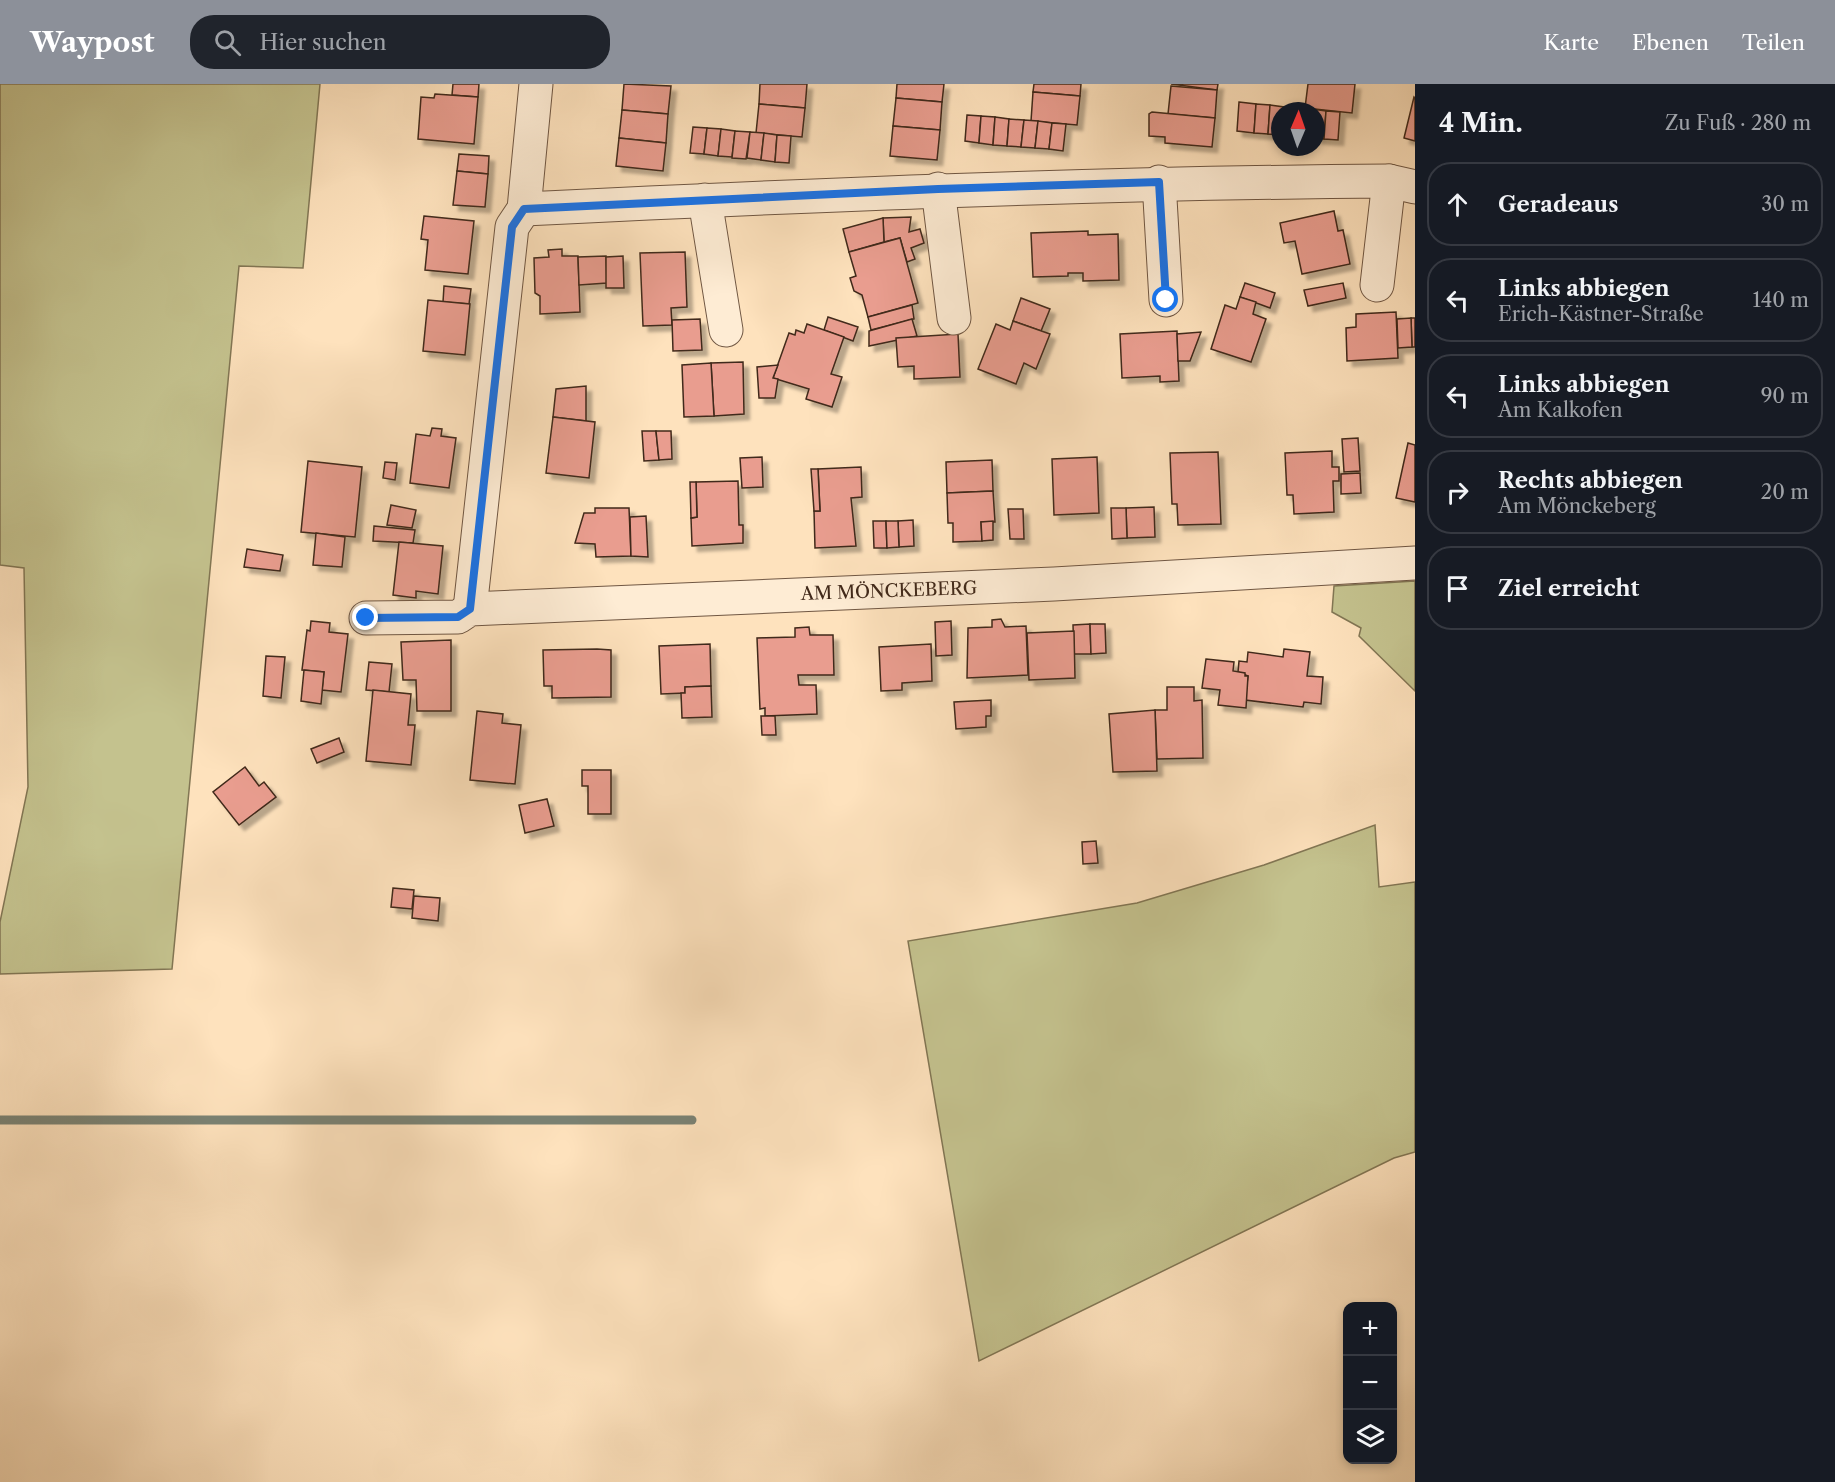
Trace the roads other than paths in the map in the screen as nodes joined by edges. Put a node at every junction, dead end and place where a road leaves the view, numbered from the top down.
1 (536, 84) edge
2 (1159, 182) junction
3 (1402, 184) edge
4 (938, 189) junction
5 (705, 200) junction
6 (524, 209) junction
7 (1377, 285) dead end
8 (1166, 300) dead end
9 (954, 318) dead end
10 (726, 330) dead end
11 (1415, 563) edge
12 (470, 609) junction
13 (366, 618) dead end

1 - 6 street
2 - 3 street
2 - 4 street
2 - 8 street
3 - 7 street
4 - 5 street
4 - 9 street
5 - 6 street
5 - 10 street
6 - 12 street
11 - 12 street, AM MÖNCKEBERG
12 - 13 street, AM MÖNCKEBERG

